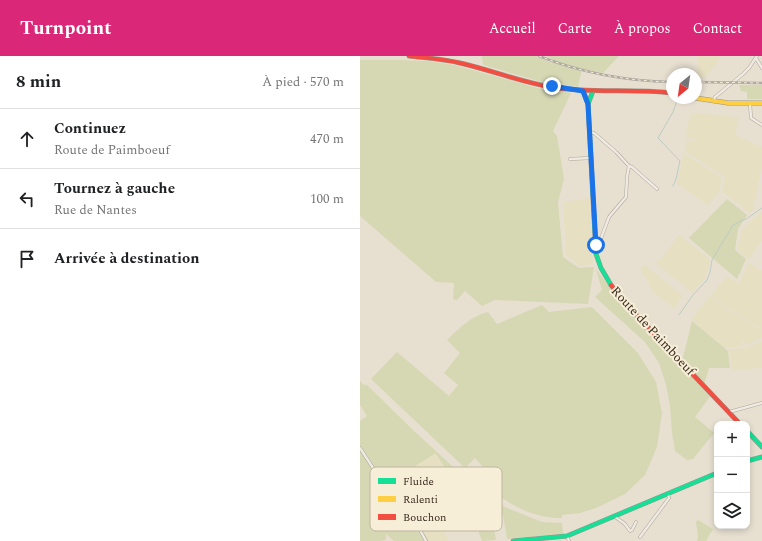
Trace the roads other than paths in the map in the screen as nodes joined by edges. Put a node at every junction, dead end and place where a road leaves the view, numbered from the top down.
1 (409, 56) edge
2 (756, 57) edge
3 (762, 68) edge
4 (583, 91) junction
5 (593, 91) junction
6 (666, 92) edge
7 (721, 92) junction
8 (702, 99) edge
9 (713, 101) junction
10 (719, 102) junction
11 (750, 103) junction
12 (762, 103) edge
13 (588, 104) junction
14 (762, 125) edge
15 (590, 132) junction
16 (591, 158) junction
17 (570, 159) dead end
18 (629, 166) junction
19 (657, 189) dead end
20 (596, 246) junction
21 (762, 403) edge
22 (729, 412) junction
23 (737, 421) edge
24 (750, 434) edge
25 (762, 447) edge
26 (360, 448) edge
27 (762, 457) edge
28 (750, 460) edge
29 (372, 467) edge
30 (714, 474) edge
31 (668, 494) junction
32 (614, 516) junction
33 (636, 522) dead end
34 (421, 531) edge
35 (640, 537) dead end
36 (567, 539) edge
37 (426, 541) edge
38 (513, 541) edge

1 - 4 street
2 - 3 street
2 - 7 street
4 - 5 street
4 - 13 street, Route de Paimboeuf
5 - 6 street
5 - 13 street, Route de Paimboeuf
7 - 9 street
7 - 10 street
8 - 9 street
9 - 10 street
10 - 11 street
11 - 12 street
11 - 14 street
13 - 15 street, Route de Paimboeuf
15 - 16 street, Route de Paimboeuf
15 - 18 street
16 - 17 street
16 - 20 street, Route de Paimboeuf
18 - 19 street
18 - 20 street
20 - 22 street, Route de Paimboeuf
21 - 22 street
22 - 23 street, Route de Paimboeuf
24 - 25 street
26 - 29 street
27 - 28 street
30 - 31 street
31 - 32 street
31 - 35 street
32 - 33 street
32 - 36 street
34 - 37 street
36 - 38 street

